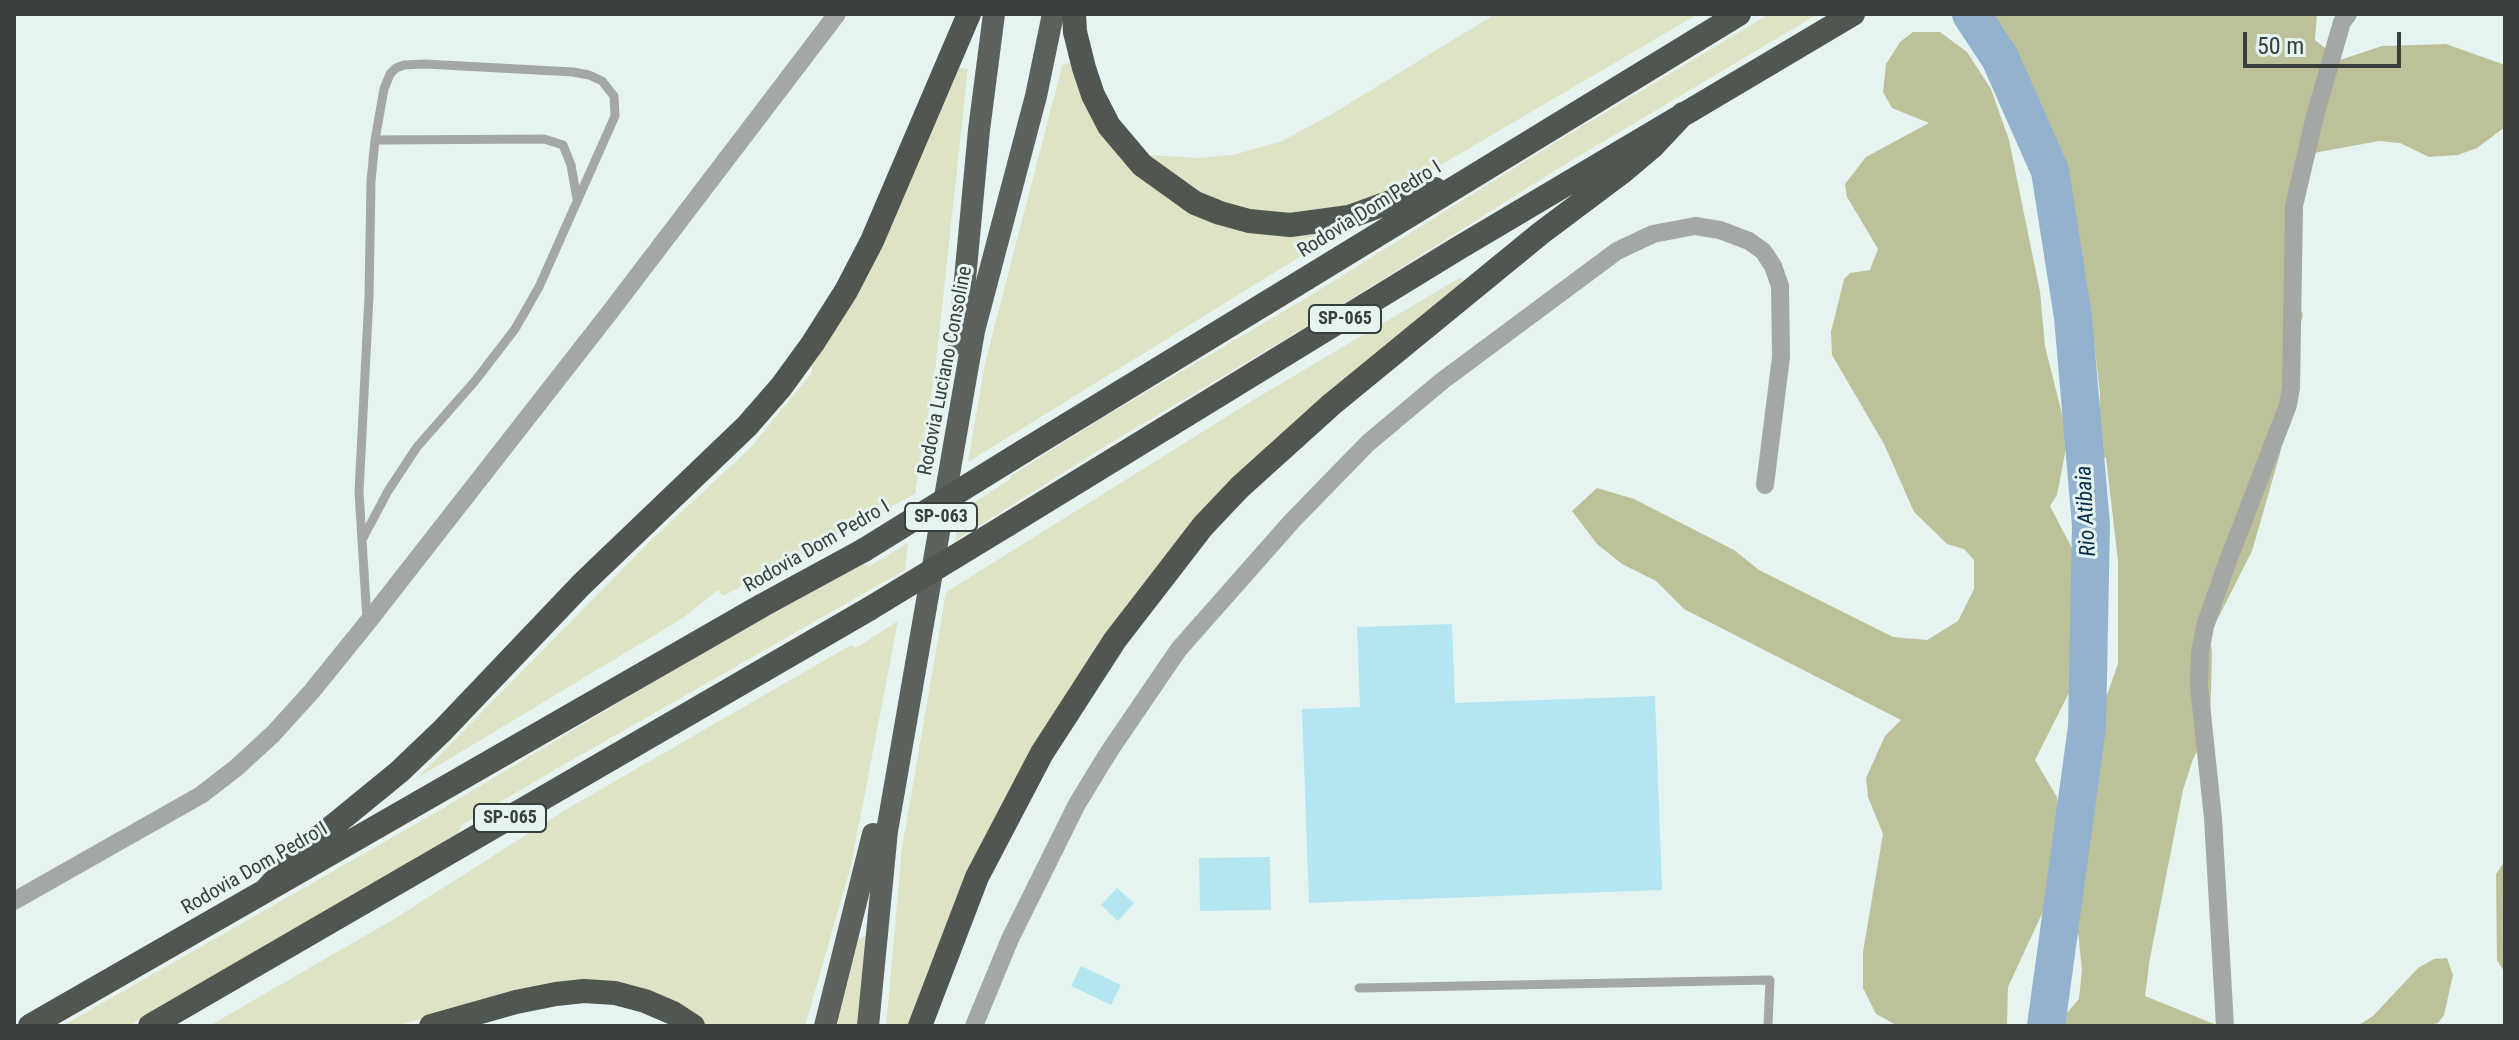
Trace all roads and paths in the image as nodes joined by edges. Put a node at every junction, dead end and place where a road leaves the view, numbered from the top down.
1 (837, 14) edge
2 (969, 14) edge
3 (994, 14) edge
4 (1053, 14) edge
5 (1074, 14) edge
6 (1739, 14) edge
7 (2348, 14) edge
8 (1848, 17) edge
9 (1683, 114) junction
10 (375, 140) junction
11 (1457, 185) junction
12 (577, 200) junction
13 (1765, 485) dead end
14 (363, 538) junction
15 (367, 623) junction
16 (267, 889) junction
17 (14, 901) edge
18 (1359, 988) dead end
19 (30, 1026) edge
20 (150, 1026) edge
21 (431, 1026) edge
22 (693, 1026) edge
23 (825, 1026) edge
24 (868, 1026) edge
25 (920, 1026) edge
26 (974, 1026) edge
27 (1768, 1026) edge
28 (2225, 1026) edge

1 - 15 street
2 - 16 highway
3 - 23 highway, Rodovia Luciano Consoline / SP-063
4 - 24 highway, Rodovia Luciano Consoline / SP-063
5 - 11 highway
6 - 11 highway, Rodovia Dom Pedro I / SP-065
7 - 28 street
8 - 9 highway, SP-065
9 - 20 highway, SP-065, bridge
9 - 25 highway
10 - 12 lane
10 - 12 lane
10 - 14 lane
11 - 16 highway, Rodovia Dom Pedro I / SP-065, bridge
12 - 14 lane
13 - 26 street
14 - 15 lane
15 - 17 street
16 - 19 highway, Rodovia Dom Pedro I / SP-065
18 - 27 lane
21 - 22 highway

